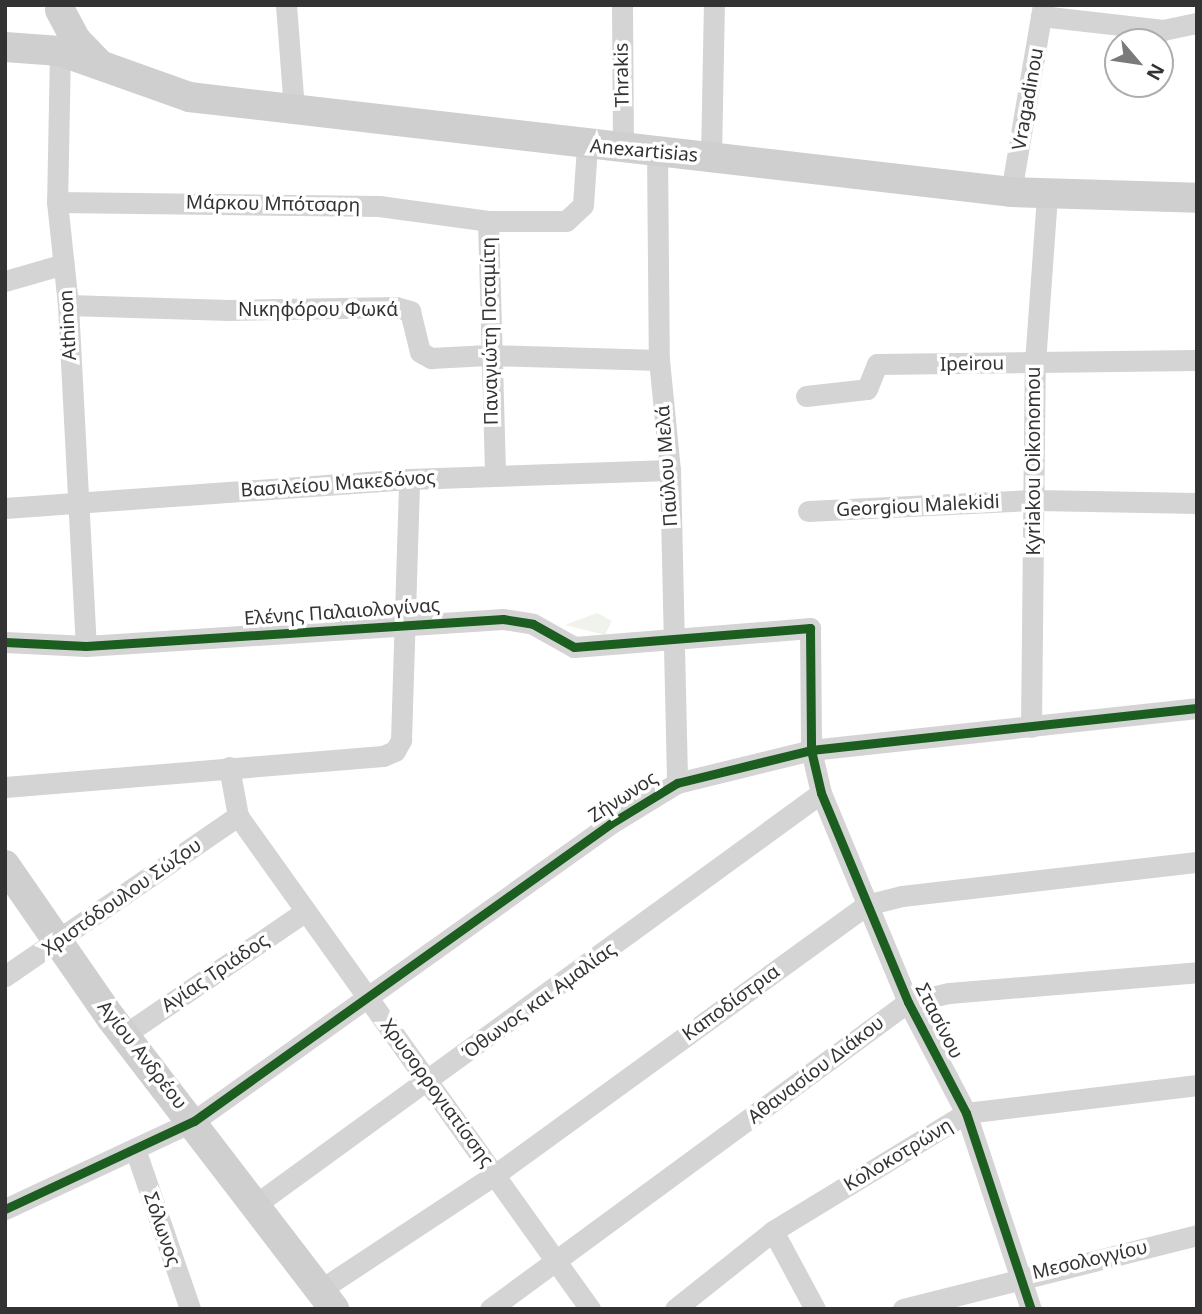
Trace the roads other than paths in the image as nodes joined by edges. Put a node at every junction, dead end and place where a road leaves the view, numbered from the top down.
1 (286, 5) edge
2 (622, 5) edge
3 (714, 5) edge
4 (60, 7) edge
5 (1042, 11) edge
6 (1197, 23) edge
7 (5, 47) edge
8 (60, 51) junction
9 (99, 64) junction
10 (294, 108) junction
11 (586, 146) junction
12 (623, 146) junction
13 (657, 150) junction
14 (711, 157) junction
15 (1011, 192) junction
16 (1047, 195) junction
17 (1197, 198) edge
18 (57, 202) junction
19 (488, 221) junction
20 (64, 264) junction
21 (5, 281) edge
22 (68, 305) junction
23 (488, 355) junction
24 (659, 360) junction
25 (1197, 360) edge
26 (1035, 363) junction
27 (806, 396) dead end
28 (670, 470) junction
29 (495, 475) junction
30 (409, 479) junction
31 (1036, 500) junction
32 (80, 502) junction
33 (1197, 503) edge
34 (5, 508) edge
35 (808, 512) dead end
36 (404, 625) junction
37 (810, 628) joint
38 (675, 640) junction
39 (5, 642) edge
40 (86, 646) junction
41 (1197, 708) edge
42 (1031, 727) junction
43 (811, 750) junction
44 (229, 767) junction
45 (677, 783) junction
46 (5, 787) edge
47 (821, 793) junction
48 (238, 817) junction
49 (1197, 862) edge
50 (5, 865) edge
51 (866, 905) junction
52 (306, 911) junction
53 (58, 942) junction
54 (1197, 972) edge
55 (5, 976) edge
56 (370, 999) junction
57 (908, 1002) junction
58 (124, 1035) junction
59 (429, 1082) junction
60 (1197, 1084) edge
61 (967, 1113) junction
62 (194, 1121) junction
63 (135, 1149) junction
64 (496, 1174) junction
65 (256, 1205) junction
66 (5, 1209) edge
67 (773, 1231) junction
68 (1197, 1235) edge
69 (558, 1261) junction
70 (1022, 1276) junction
71 (327, 1299) edge
72 (190, 1309) edge
73 (489, 1309) edge
74 (590, 1309) edge
75 (675, 1309) edge
76 (815, 1309) edge
77 (903, 1309) edge
78 (1031, 1309) edge

1 - 10 street
2 - 12 street, Thrakis
3 - 14 street
4 - 8 street, Athinon
4 - 9 street, Anexartisias
5 - 6 street
5 - 15 street, Vragadinou
7 - 8 street, Anexartisias
8 - 9 street, Anexartisias
8 - 18 street, Athinon
9 - 10 street, Anexartisias
10 - 11 street, Anexartisias
11 - 12 street, Anexartisias
11 - 19 street, Παναγιώτη Ποταμίτη
12 - 13 street, Anexartisias
13 - 14 street, Anexartisias
13 - 24 street, Παύλου Μελά
14 - 15 street, Anexartisias
15 - 16 street, Anexartisias
16 - 17 street, Anexartisias
16 - 26 street, Kyriakou Oikonomou
18 - 19 street, Μάρκου Μπότσαρη
18 - 20 street, Athinon
19 - 23 street, Παναγιώτη Ποταμίτη
20 - 21 street
20 - 22 street, Athinon
22 - 23 street, Νικηφόρου Φωκά
22 - 32 street, Athinon
23 - 24 street, Νικηφόρου Φωκά
23 - 29 street, Παναγιώτη Ποταμίτη
24 - 28 street, Παύλου Μελά
25 - 26 street, Ipeirou
26 - 27 street, Ipeirou
26 - 31 street, Kyriakou Oikonomou
28 - 29 street, Βασιλείου Μακεδόνος
28 - 38 street, Παύλου Μελά
29 - 30 street, Βασιλείου Μακεδόνος
30 - 32 street, Βασιλείου Μακεδόνος
30 - 36 street
31 - 33 street, Georgiou Malekidi
31 - 35 street, Georgiou Malekidi
31 - 42 street, Kyriakou Oikonomou
32 - 34 street, Βασιλείου Μακεδόνος
32 - 40 street, Athinon
36 - 38 street, Ελένης Παλαιολογίνας
36 - 40 street, Ελένης Παλαιολογίνας
36 - 44 street
37 - 38 street, Ελένης Παλαιολογίνας
37 - 43 street, Στασίνου
38 - 45 street, Παύλου Μελά
39 - 40 street, Ελένης Παλαιολογίνας
41 - 42 street, Ζήνωνος
42 - 43 street, Ζήνωνος
43 - 45 street, Ζήνωνος
43 - 47 street, Στασίνου
44 - 46 street
44 - 48 street, Χρυσορρογιατίσσης
45 - 56 street, Ζήνωνος
47 - 51 street, Στασίνου
47 - 59 street, Όθωνος και Αμαλίας
48 - 52 street, Χρυσορρογιατίσσης
48 - 53 street, Χριστόδουλου Σώζου
49 - 51 street, Καποδίστρια
50 - 53 street, Αγίου Ανδρέου
51 - 57 street, Στασίνου
51 - 64 street, Καποδίστρια
52 - 56 street, Χρυσορρογιατίσσης
52 - 58 street, Αγίας Τριάδος
53 - 55 street, Χριστόδουλου Σώζου
53 - 58 street, Αγίου Ανδρέου
54 - 57 street, Αθανασίου Διάκου
56 - 59 street, Χρυσορρογιατίσσης
56 - 62 street, Ζήνωνος
57 - 61 street, Στασίνου
57 - 69 street, Αθανασίου Διάκου
58 - 62 street, Αγίου Ανδρέου
59 - 64 street, Χρυσορρογιατίσσης
59 - 65 street, Όθωνος και Αμαλίας
60 - 61 street, Κολοκοτρώνη
61 - 67 street, Κολοκοτρώνη
61 - 70 street, Στασίνου
62 - 63 street, Ζήνωνος
62 - 65 street, Αγίου Ανδρέου
63 - 66 street, Ζήνωνος
63 - 72 street, Σόλωνος
64 - 69 street, Χρυσορρογιατίσσης
64 - 71 street, Καποδίστρια
65 - 71 street, Αγίου Ανδρέου
67 - 75 street, Κολοκοτρώνη
67 - 76 street
68 - 70 street, Μεσολογγίου
69 - 73 street, Αθανασίου Διάκου
69 - 74 street, Χρυσορρογιατίσσης
70 - 77 street, Μεσολογγίου
70 - 78 street, Στασίνου

